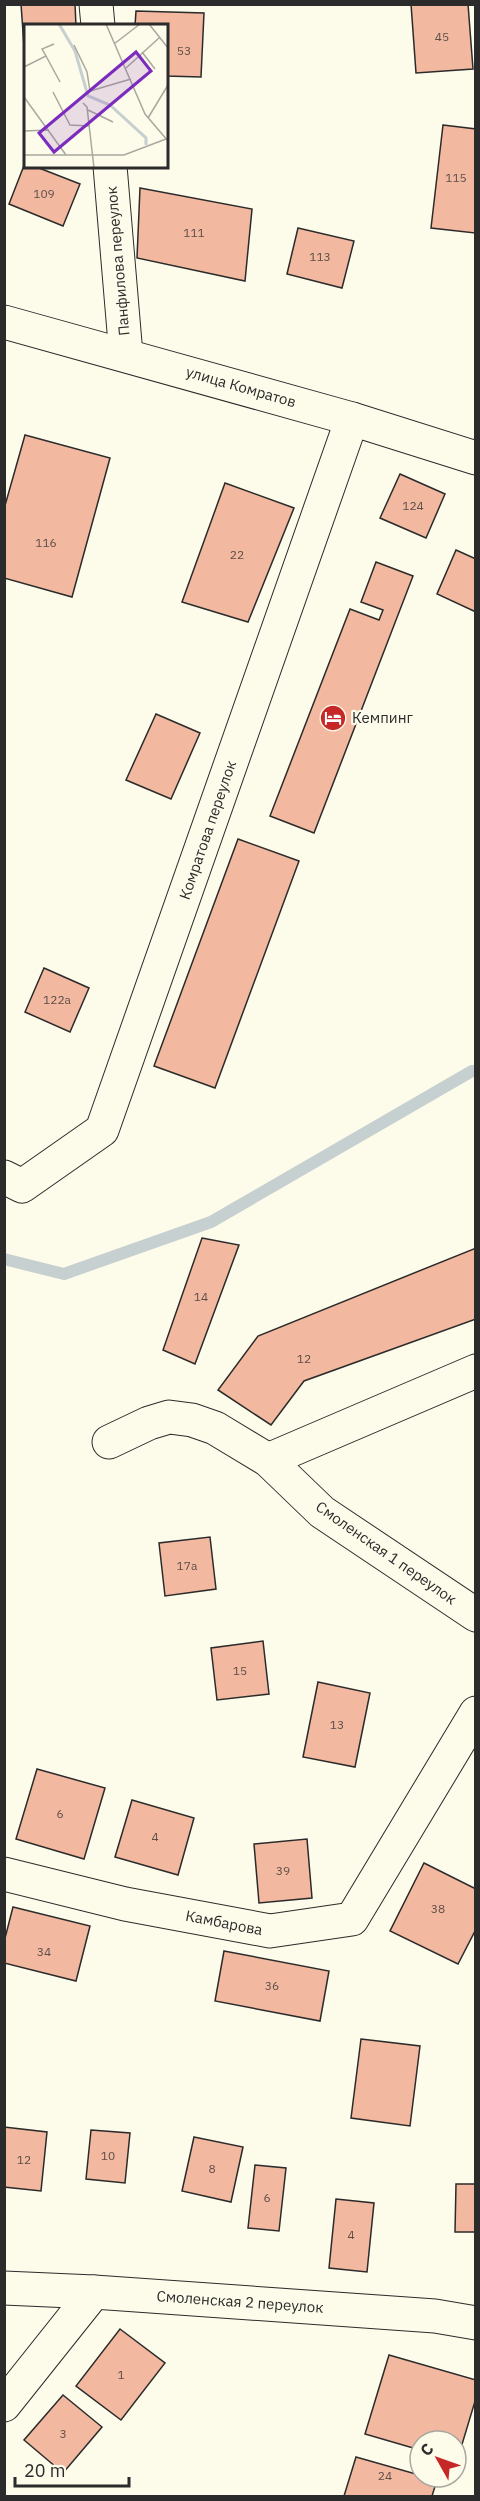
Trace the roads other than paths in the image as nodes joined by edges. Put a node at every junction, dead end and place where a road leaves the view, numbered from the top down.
1 (96, 4) edge
2 (98, 24) edge
3 (110, 168) edge
4 (4, 322) edge
5 (126, 355) junction
6 (352, 419) junction
7 (476, 458) edge
8 (4, 1177) edge
9 (476, 1371) edge
10 (109, 1442) dead end
11 (268, 1460) junction
12 (476, 1615) edge
13 (476, 1713) edge
14 (4, 1874) edge
15 (4, 2288) edge
16 (94, 2292) junction
17 (476, 2323) edge
18 (4, 2405) edge

1 - 2 street
3 - 5 street, Панфилова переулок
4 - 5 street, улица Комратов
5 - 6 street, улица Комратов
6 - 7 street, улица Комратов
6 - 8 street, Комратова переулок
9 - 11 street
10 - 11 street, Смоленская 1 переулок
11 - 12 street, Смоленская 1 переулок
13 - 14 street, Камбарова
15 - 16 street, Смоленская 2 переулок
16 - 17 street, Смоленская 2 переулок
16 - 18 street

